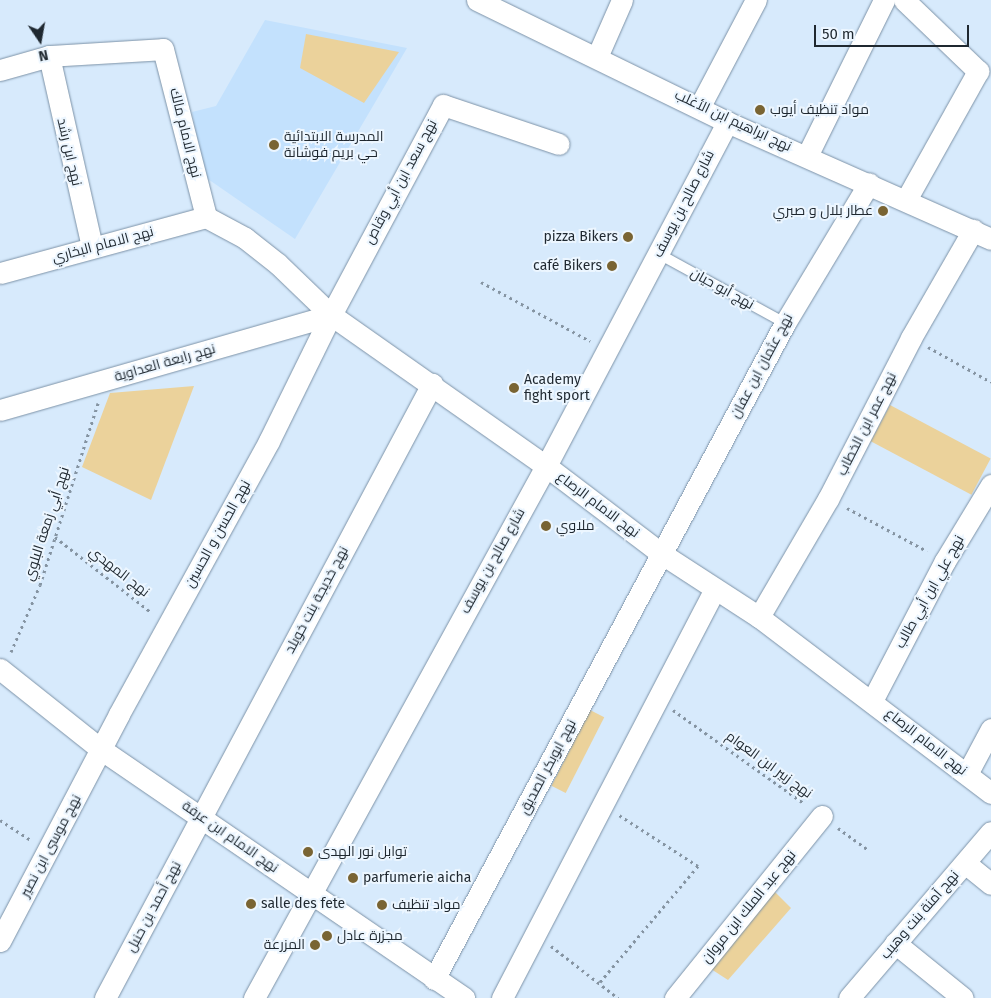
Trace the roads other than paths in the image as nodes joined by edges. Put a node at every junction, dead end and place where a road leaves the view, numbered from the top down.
1 (477, 0) edge
2 (622, 0) edge
3 (756, 0) edge
4 (884, 0) edge
5 (904, 0) edge
6 (49, 56) junction
7 (597, 57) junction
8 (0, 70) edge
9 (984, 71) edge
10 (700, 106) junction
11 (727, 122) junction
12 (559, 144) dead end
13 (807, 156) junction
14 (868, 183) junction
15 (906, 200) junction
16 (206, 217) junction
17 (982, 234) edge
18 (92, 247) junction
19 (659, 254) junction
20 (0, 273) edge
21 (331, 315) junction
22 (785, 323) junction
23 (432, 384) junction
24 (0, 410) edge
25 (546, 466) junction
26 (991, 485) edge
27 (662, 554) junction
28 (715, 589) junction
29 (759, 616) junction
30 (1, 670) edge
31 (872, 701) junction
32 (991, 729) edge
33 (102, 750) junction
34 (967, 774) junction
35 (991, 793) edge
36 (822, 816) road end
37 (202, 817) junction
38 (991, 832) edge
39 (965, 863) junction
40 (991, 884) edge
41 (310, 893) junction
42 (0, 942) edge
43 (895, 942) junction
44 (434, 980) junction
45 (105, 998) edge
46 (254, 998) edge
47 (464, 998) edge
48 (502, 998) edge
49 (676, 998) edge
50 (849, 998) edge
51 (963, 998) edge

1 - 7 street, نهج ابراهيم ابن الأغلب
2 - 7 street
3 - 10 street
4 - 13 street
5 - 9 street
6 - 8 street
6 - 16 street, نهج الامام مالك
6 - 18 street, نهج ابن رشد
7 - 10 street, نهج ابراهيم ابن الأغلب
9 - 15 street
10 - 11 street, نهج ابراهيم ابن الأغلب
11 - 13 street, نهج ابراهيم ابن الأغلب
11 - 19 street, شارع صالح بن يوسف
12 - 21 street, نهج سعد ابن أبي وقاص
13 - 14 street, نهج ابراهيم ابن الأغلب
14 - 15 street, نهج ابراهيم ابن الأغلب
14 - 22 street, نهج عثمان ابن عفان
15 - 17 street, نهج ابراهيم ابن الأغلب
16 - 18 street, نهج الامام البخاري
16 - 21 street, نهج الامام الرصاع
17 - 29 street, نهج عمر ابن الخطاب
18 - 20 street, نهج الامام البخاري
19 - 22 lane, نهج أبو حيان
19 - 25 street, شارع صالح بن يوسف
21 - 23 street, نهج الامام الرصاع
21 - 24 street, نهج رابعة العداوية
21 - 33 street, نهج الحسن و الحسين
22 - 27 street, نهج عثمان ابن عفان
23 - 25 street, نهج الامام الرصاع
23 - 37 street, نهج خديجة بنت خويلد
25 - 27 street, نهج الامام الرصاع
25 - 41 street, شارع صالح بن يوسف
26 - 31 street, نهج علي ابن أبي طالب
27 - 28 street, نهج الامام الرصاع
27 - 44 street, نهج ابوبكر الصديق
28 - 29 street, نهج الامام الرصاع
28 - 48 street
29 - 31 street, نهج الامام الرصاع
30 - 33 street, نهج الامام ابن عرفة
31 - 34 street, نهج الامام الرصاع
32 - 34 street
33 - 37 street, نهج الامام ابن عرفة
33 - 42 street, نهج موسى ابن نصير
34 - 35 street, نهج الامام الرصاع
36 - 49 street, نهج عبد الملك ابن مروان
37 - 41 street, نهج الامام ابن عرفة
37 - 45 street, نهج أحمد بن حنبل
38 - 39 street, نهج آمنة بنت وهيب
39 - 40 street
39 - 43 street, نهج آمنة بنت وهيب
41 - 44 street, نهج الامام ابن عرفة
41 - 46 street, شارع صالح بن يوسف
43 - 50 street, نهج آمنة بنت وهيب
43 - 51 street
44 - 47 street, نهج الامام ابن عرفة

